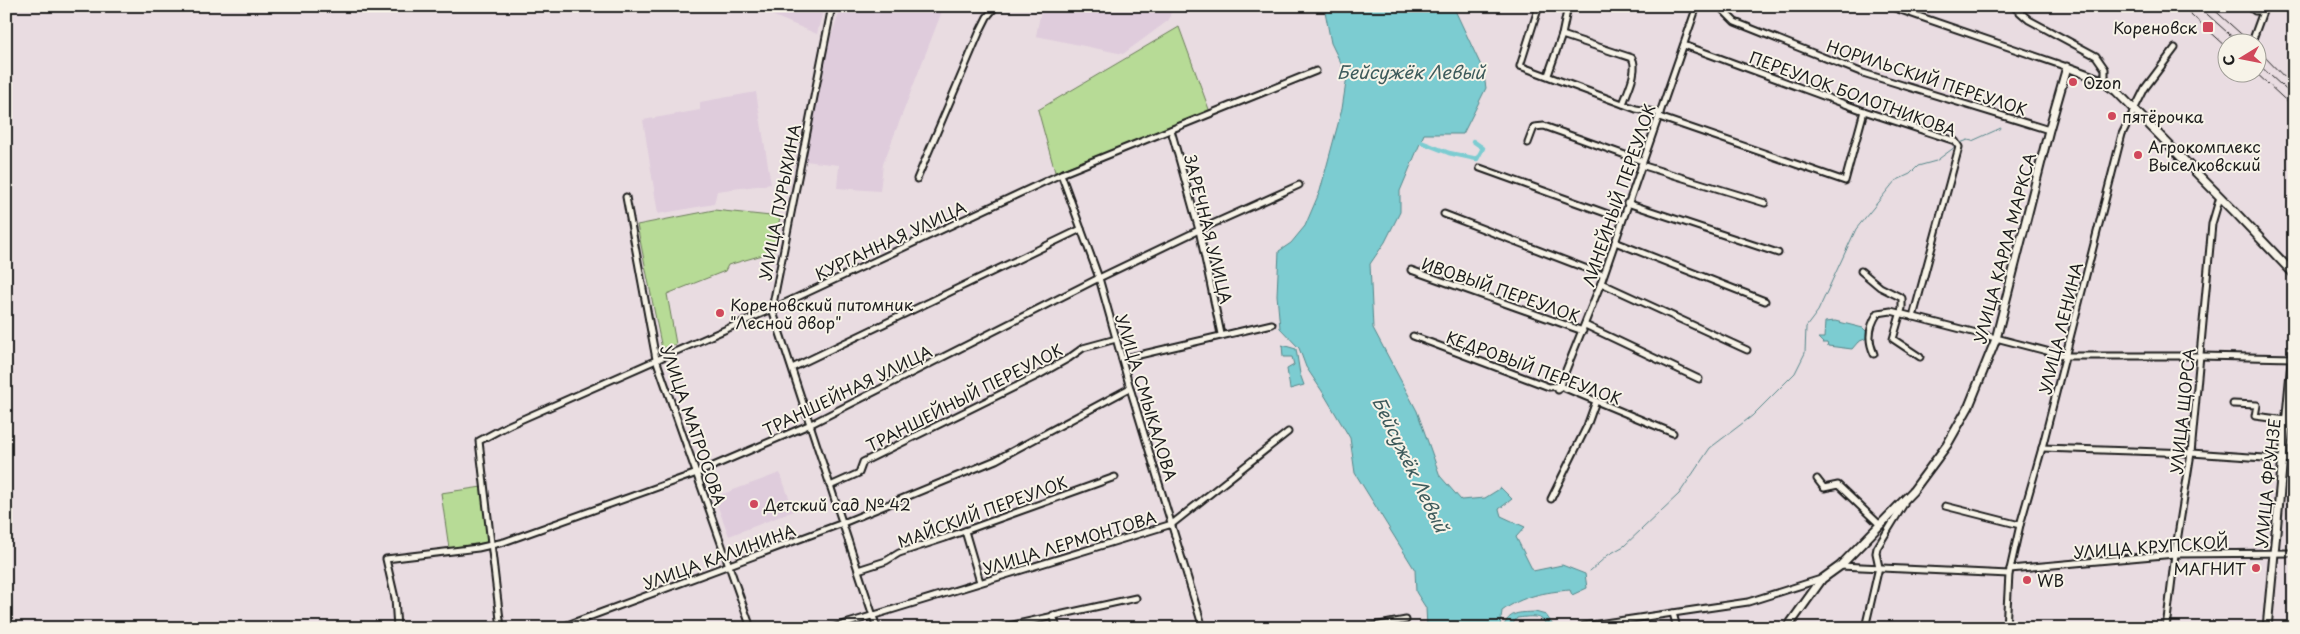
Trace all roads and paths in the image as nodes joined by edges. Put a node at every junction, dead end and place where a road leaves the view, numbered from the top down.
1 (832, 6) edge
2 (996, 6) edge
3 (1538, 6) edge
4 (1568, 6) edge
5 (1697, 6) edge
6 (1719, 6) edge
7 (1889, 6) edge
8 (2013, 6) edge
9 (2249, 6) edge
10 (2264, 9) edge
11 (2256, 32) edge
12 (1562, 36) junction
13 (1684, 45) junction
14 (2175, 48) dead end
15 (2067, 67) junction
16 (1316, 71) dead end
17 (1548, 75) junction
18 (2106, 84) junction
19 (1623, 104) junction
20 (2133, 110) junction
21 (1864, 111) junction
22 (1660, 115) junction
23 (1171, 130) junction
24 (2048, 130) junction
25 (1528, 143) dead end
26 (1642, 163) junction
27 (1480, 168) dead end
28 (1061, 174) junction
29 (917, 179) dead end
30 (1299, 185) dead end
31 (626, 197) dead end
32 (2220, 197) junction
33 (1627, 203) junction
34 (1765, 203) dead end
35 (1444, 214) dead end
36 (1622, 219) junction
37 (1081, 228) junction
38 (1199, 230) junction
39 (1615, 242) junction
40 (1778, 253) dead end
41 (1412, 270) dead end
42 (1861, 271) dead end
43 (2294, 274) edge
44 (1603, 275) junction
45 (1099, 278) junction
46 (1601, 282) junction
47 (1765, 300) dead end
48 (772, 309) junction
49 (1901, 313) junction
50 (1913, 317) junction
51 (1272, 324) dead end
52 (1585, 325) junction
53 (1583, 331) junction
54 (1222, 334) junction
55 (1413, 336) dead end
56 (1116, 339) junction
57 (1996, 339) junction
58 (2294, 340) edge
59 (1747, 350) dead end
60 (1874, 354) dead end
61 (2066, 356) junction
62 (2201, 356) junction
63 (1920, 357) dead end
64 (2293, 358) edge
65 (656, 359) junction
66 (1122, 359) junction
67 (792, 368) junction
68 (1699, 378) dead end
69 (1130, 388) junction
70 (1559, 388) junction
71 (1596, 401) junction
72 (2233, 404) dead end
73 (2286, 420) junction
74 (811, 424) junction
75 (1288, 432) dead end
76 (1673, 432) dead end
77 (2042, 448) junction
78 (2191, 453) junction
79 (2283, 460) junction
80 (2294, 460) edge
81 (697, 473) junction
82 (1115, 477) dead end
83 (1817, 479) dead end
84 (830, 486) junction
85 (1912, 491) junction
86 (1551, 499) dead end
87 (1945, 506) dead end
88 (843, 523) junction
89 (1172, 524) junction
90 (1880, 525) junction
91 (2020, 525) junction
92 (965, 531) junction
93 (491, 545) junction
94 (2274, 552) junction
95 (2294, 553) edge
96 (2175, 554) junction
97 (729, 566) junction
98 (1840, 566) junction
99 (1879, 567) junction
100 (858, 570) junction
101 (2010, 571) junction
102 (1822, 579) junction
103 (980, 582) junction
104 (1136, 598) dead end
105 (1673, 613) junction
106 (873, 614) junction
107 (1053, 615) junction
108 (1406, 620) dead end
109 (1584, 626) dead end
110 (397, 628) edge
111 (501, 628) edge
112 (560, 628) edge
113 (751, 628) edge
114 (832, 628) edge
115 (877, 628) edge
116 (999, 628) edge
117 (1057, 628) edge
118 (1203, 628) edge
119 (1363, 628) edge
120 (1677, 628) edge
121 (1787, 628) edge
122 (1866, 628) edge
123 (2006, 628) edge
124 (2166, 628) edge
125 (2267, 628) edge

1 - 48 street, УЛИЦА ПУРЫХИНА
2 - 29 street
3 - 17 street
4 - 12 street
5 - 13 street, ЛИНЕЙНЫЙ ПЕРЕУЛОК
6 - 24 street, НОРИЛЬСКИЙ ПЕРЕУЛОК
7 - 15 street
8 - 18 street
9 - 10 street
10 - 11 street
12 - 17 street
12 - 19 street
13 - 21 street, ПЕРЕУЛОК БОЛОТНИКОВА
13 - 22 street, ЛИНЕЙНЫЙ ПЕРЕУЛОК
14 - 20 street, УЛИЦА ЛЕНИНА
15 - 18 main road
15 - 24 main road, УЛИЦА КАРЛА МАРКСА
16 - 23 street, КУРГАННАЯ УЛИЦА
17 - 19 street
18 - 20 main road
19 - 22 street
20 - 32 main road
20 - 61 street, УЛИЦА ЛЕНИНА
21 - 22 street
21 - 50 street, ПЕРЕУЛОК БОЛОТНИКОВА
22 - 26 street, ЛИНЕЙНЫЙ ПЕРЕУЛОК
23 - 28 street, КУРГАННАЯ УЛИЦА
23 - 38 street, ЗАРЕЧНАЯ УЛИЦА
24 - 57 main road, УЛИЦА КАРЛА МАРКСА
25 - 26 street
26 - 33 street, ЛИНЕЙНЫЙ ПЕРЕУЛОК
26 - 34 street
27 - 36 street
28 - 37 street, УЛИЦА СМЫКАЛОВА
28 - 48 street, КУРГАННАЯ УЛИЦА
30 - 38 street, ТРАНШЕЙНАЯ УЛИЦА
31 - 65 street, УЛИЦА МАТРОСОВА
32 - 43 main road
32 - 62 street, УЛИЦА ЩОРСА
33 - 36 street, ЛИНЕЙНЫЙ ПЕРЕУЛОК
33 - 40 street
35 - 44 street
36 - 39 street, ЛИНЕЙНЫЙ ПЕРЕУЛОК
37 - 45 street, УЛИЦА СМЫКАЛОВА
37 - 67 street
38 - 45 street, ТРАНШЕЙНАЯ УЛИЦА
38 - 54 street, ЗАРЕЧНАЯ УЛИЦА
39 - 44 street, ЛИНЕЙНЫЙ ПЕРЕУЛОК
39 - 47 street
41 - 53 street, ИВОВЫЙ ПЕРЕУЛОК
42 - 49 street
44 - 46 street, ЛИНЕЙНЫЙ ПЕРЕУЛОК
45 - 56 street, УЛИЦА СМЫКАЛОВА
45 - 74 street, ТРАНШЕЙНАЯ УЛИЦА
46 - 52 street, ЛИНЕЙНЫЙ ПЕРЕУЛОК
46 - 59 street
48 - 65 street, КУРГАННАЯ УЛИЦА
48 - 67 street, УЛИЦА ПУРЫХИНА
49 - 50 street
49 - 60 street
49 - 63 street
50 - 57 street
51 - 54 street
52 - 53 street, ЛИНЕЙНЫЙ ПЕРЕУЛОК
52 - 68 street, ИВОВЫЙ ПЕРЕУЛОК
53 - 70 street, ЛИНЕЙНЫЙ ПЕРЕУЛОК
54 - 66 street
55 - 70 street, КЕДРОВЫЙ ПЕРЕУЛОК
56 - 66 street, УЛИЦА СМЫКАЛОВА
56 - 84 street, ТРАНШЕЙНЫЙ ПЕРЕУЛОК
57 - 61 street
57 - 85 main road, УЛИЦА КАРЛА МАРКСА
58 - 64 main road, УЛИЦА ФРУНЗЕ
61 - 62 street
61 - 77 street, УЛИЦА ЛЕНИНА
62 - 64 street
62 - 78 street, УЛИЦА ЩОРСА
64 - 73 main road, УЛИЦА ФРУНЗЕ
65 - 81 street, УЛИЦА МАТРОСОВА
65 - 93 street, КУРГАННАЯ УЛИЦА
66 - 69 street, УЛИЦА СМЫКАЛОВА
67 - 74 street, УЛИЦА ПУРЫХИНА
69 - 88 street, УЛИЦА КАЛИНИНА
69 - 89 street, УЛИЦА СМЫКАЛОВА
70 - 71 street, КЕДРОВЫЙ ПЕРЕУЛОК
71 - 76 street, КЕДРОВЫЙ ПЕРЕУЛОК
71 - 86 street
72 - 73 street
73 - 79 main road, УЛИЦА ФРУНЗЕ
74 - 81 street, ТРАНШЕЙНАЯ УЛИЦА
74 - 84 street, УЛИЦА ПУРЫХИНА
75 - 89 street, УЛИЦА ЛЕРМОНТОВА
77 - 78 street
77 - 91 street, УЛИЦА ЛЕНИНА
78 - 79 street
78 - 96 street, УЛИЦА ЩОРСА
79 - 80 street
79 - 94 main road, УЛИЦА ФРУНЗЕ
81 - 93 street, ТРАНШЕЙНАЯ УЛИЦА
81 - 97 street, УЛИЦА МАТРОСОВА
82 - 92 street, МАЙСКИЙ ПЕРЕУЛОК
83 - 90 street
84 - 88 street, УЛИЦА ПУРЫХИНА
85 - 90 main road, УЛИЦА КАРЛА МАРКСА
85 - 99 street
87 - 91 street
88 - 97 street, УЛИЦА КАЛИНИНА
88 - 100 street, УЛИЦА ПУРЫХИНА
89 - 103 street, УЛИЦА ЛЕРМОНТОВА
89 - 118 street, УЛИЦА СМЫКАЛОВА
90 - 98 main road, УЛИЦА КАРЛА МАРКСА
91 - 101 street, УЛИЦА ЛЕНИНА
92 - 100 street, МАЙСКИЙ ПЕРЕУЛОК
92 - 103 street
93 - 110 street, ТРАНШЕЙНАЯ УЛИЦА
93 - 111 street
94 - 95 street, УЛИЦА КРУПСКОЙ
94 - 96 street, УЛИЦА КРУПСКОЙ
94 - 125 main road, УЛИЦА ФРУНЗЕ
96 - 101 street, УЛИЦА КРУПСКОЙ
96 - 124 street, УЛИЦА ЩОРСА
97 - 112 street, УЛИЦА КАЛИНИНА
97 - 113 street, УЛИЦА МАТРОСОВА
98 - 99 street, УЛИЦА КРУПСКОЙ
98 - 102 main road, УЛИЦА КАРЛА МАРКСА
99 - 101 street, УЛИЦА КРУПСКОЙ
99 - 122 street
100 - 106 street, УЛИЦА ПУРЫХИНА
101 - 123 street, УЛИЦА ЛЕНИНА
102 - 105 street
102 - 121 main road, УЛИЦА КАРЛА МАРКСА
103 - 106 street, УЛИЦА ЛЕРМОНТОВА
104 - 107 street
105 - 109 street
105 - 120 street
106 - 114 street, УЛИЦА ЛЕРМОНТОВА
106 - 115 street, УЛИЦА ПУРЫХИНА
107 - 116 street
107 - 117 street
108 - 119 street

